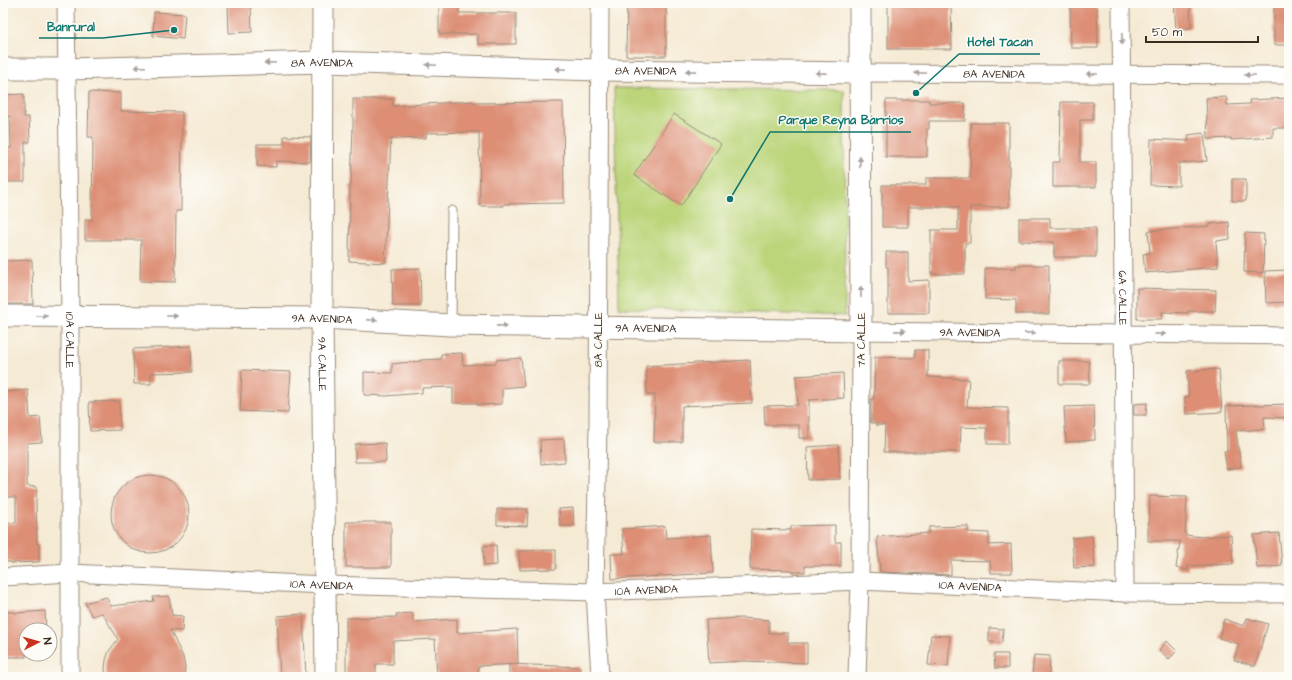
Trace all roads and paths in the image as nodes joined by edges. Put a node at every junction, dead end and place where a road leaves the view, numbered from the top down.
1 (66, 3) edge
2 (323, 3) edge
3 (600, 3) edge
4 (860, 3) edge
5 (1122, 3) edge
6 (323, 62) junction
7 (3, 69) edge
8 (68, 69) junction
9 (600, 70) junction
10 (860, 73) junction
11 (1122, 74) junction
12 (1289, 75) edge
13 (452, 211) dead end
14 (70, 315) junction
15 (3, 316) edge
16 (322, 318) junction
17 (451, 325) junction
18 (597, 327) junction
19 (861, 330) junction
20 (1124, 334) junction
21 (1289, 336) edge
22 (70, 573) junction
23 (3, 577) edge
24 (860, 581) junction
25 (325, 585) junction
26 (595, 592) junction
27 (1125, 594) junction
28 (1289, 594) edge
29 (70, 677) edge
30 (326, 677) edge
31 (600, 677) edge
32 (857, 677) edge

1 - 8 street, 10A CALLE
2 - 6 street, 9A CALLE
3 - 9 street, 8A CALLE
4 - 10 street, 7A CALLE
5 -> 11 street, 6A CALLE
6 -> 8 street, 8A AVENIDA
9 -> 6 street, 8A AVENIDA
6 - 16 street, 9A CALLE
7 - 8 street, 8A AVENIDA
8 - 14 street, 10A CALLE
10 -> 9 street, 8A AVENIDA
9 - 18 street, 8A CALLE
11 -> 10 street, 8A AVENIDA
19 -> 10 street, 7A CALLE
12 -> 11 street, 8A AVENIDA
11 - 20 street, 6A CALLE
13 - 17 lane
15 -> 14 street, 9A AVENIDA
14 -> 16 street, 9A AVENIDA
14 - 22 street, 10A CALLE
16 -> 17 street, 9A AVENIDA
16 - 25 street, 9A CALLE
17 -> 18 street, 9A AVENIDA
18 - 19 street, 9A AVENIDA
18 - 26 street, 8A CALLE
19 -> 20 street, 9A AVENIDA
19 - 24 street, 7A CALLE
20 -> 21 street, 9A AVENIDA
20 - 27 street, 6A CALLE
22 - 23 street, 10A AVENIDA
22 - 25 street, 10A AVENIDA
22 - 29 street, 10A CALLE
24 - 26 street, 10A AVENIDA
24 - 27 street, 10A AVENIDA
24 - 32 street, 7A CALLE
25 - 26 street, 10A AVENIDA
25 - 30 street, 9A CALLE
26 - 31 street, 8A CALLE
27 - 28 street, 10A AVENIDA

